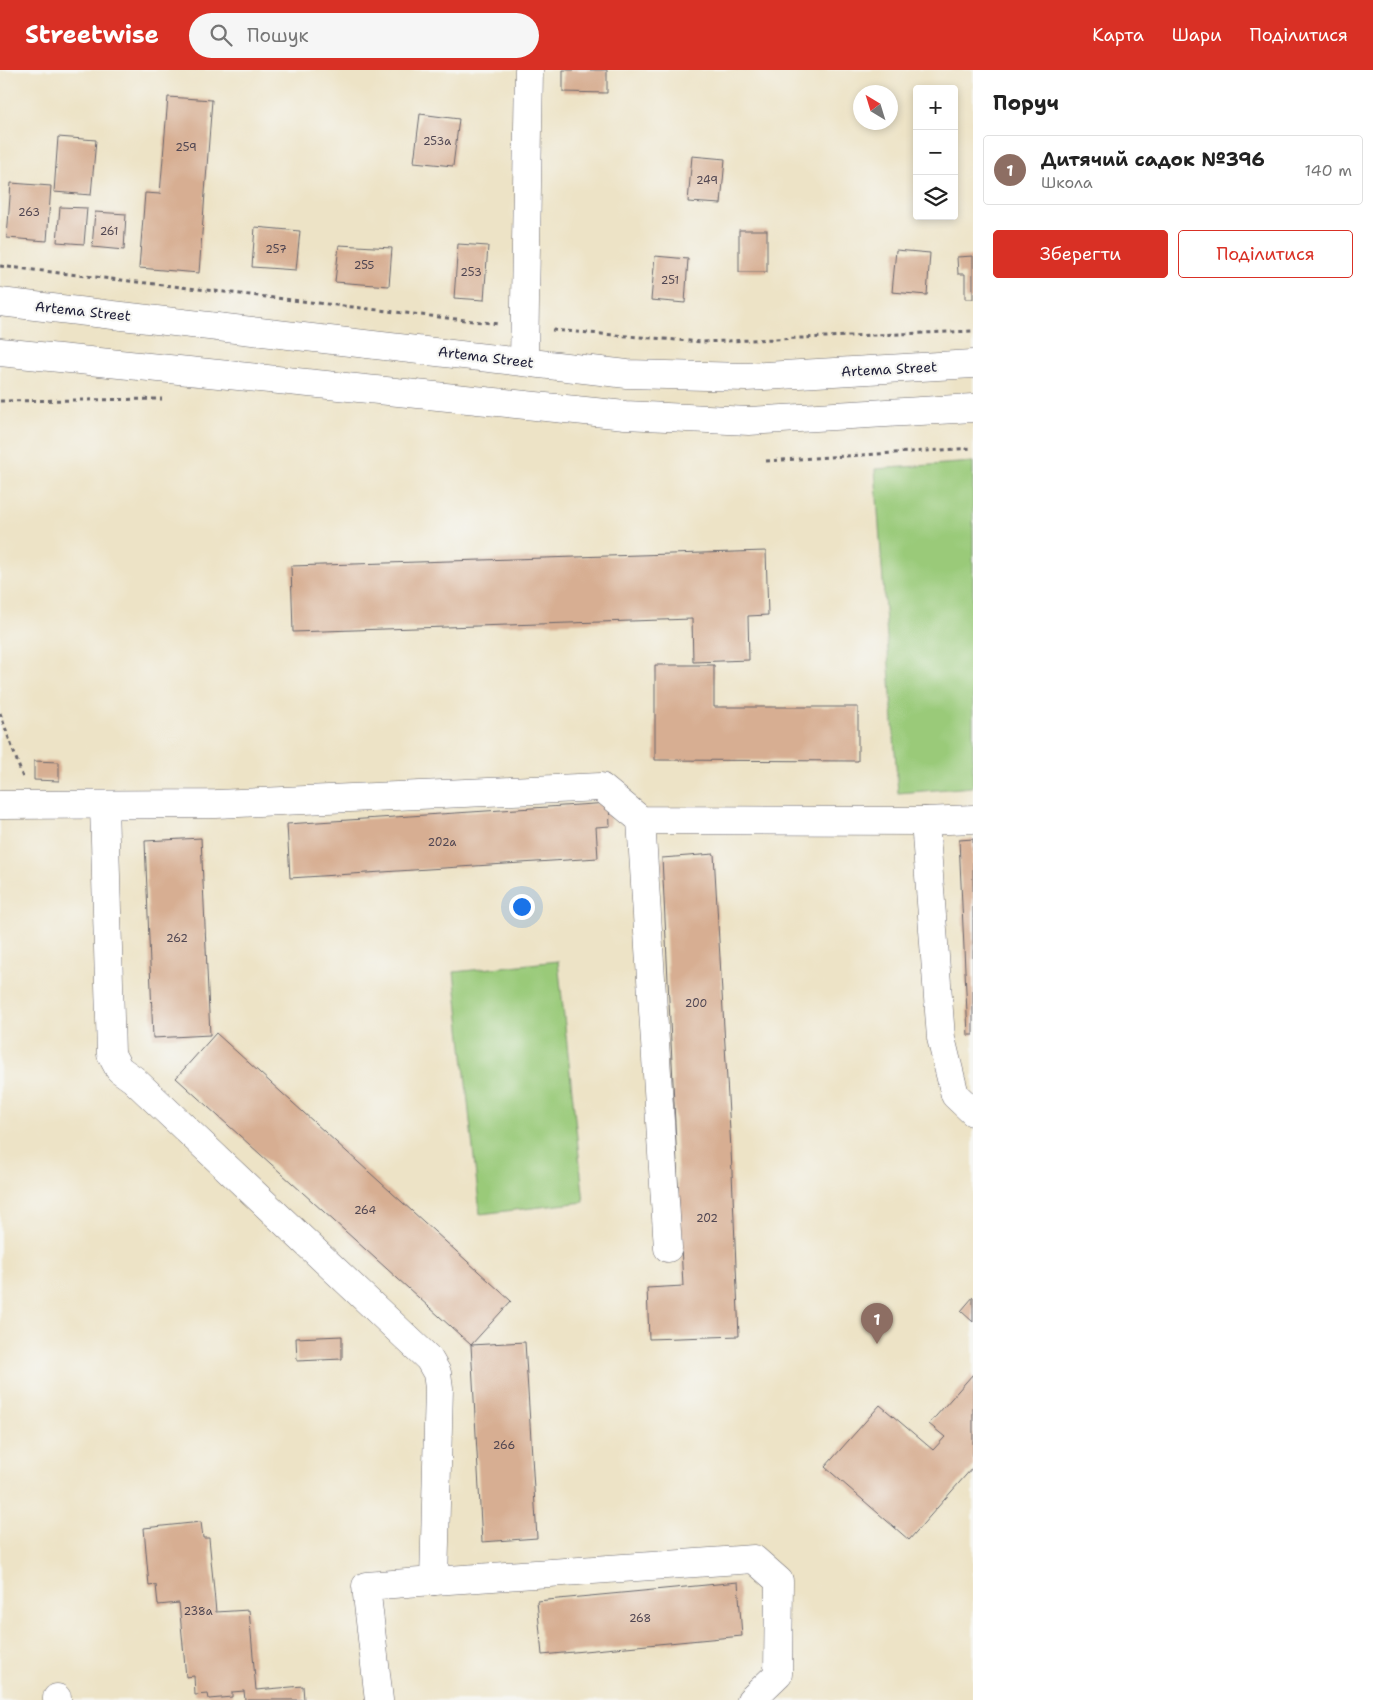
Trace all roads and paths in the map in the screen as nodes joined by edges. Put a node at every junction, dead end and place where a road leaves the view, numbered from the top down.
1 (529, 70) edge
2 (0, 266) edge
3 (0, 302) edge
4 (524, 327) junction
5 (973, 330) edge
6 (0, 352) edge
7 (524, 361) junction
8 (973, 364) edge
9 (162, 399) dead end
10 (0, 401) edge
11 (973, 408) edge
12 (973, 448) edge
13 (766, 461) dead end
14 (0, 713) edge
15 (0, 805) edge
16 (32, 805) junction
17 (104, 805) junction
18 (973, 819) edge
19 (641, 820) junction
20 (925, 821) junction
21 (973, 1112) edge
22 (668, 1248) dead end
23 (434, 1581) junction
24 (379, 1700) edge
25 (751, 1700) edge

1 - 4 main road
2 - 4 path
3 - 7 main road, Artema Street
4 - 5 path
4 - 7 main road
6 - 11 main road
7 - 8 main road, Artema Street
9 - 10 path
12 - 13 path
14 - 16 path
15 - 16 main road
16 - 17 main road
17 - 19 main road
17 - 23 main road
18 - 20 main road
19 - 20 main road
19 - 22 main road
20 - 21 main road
23 - 24 main road
23 - 25 main road

